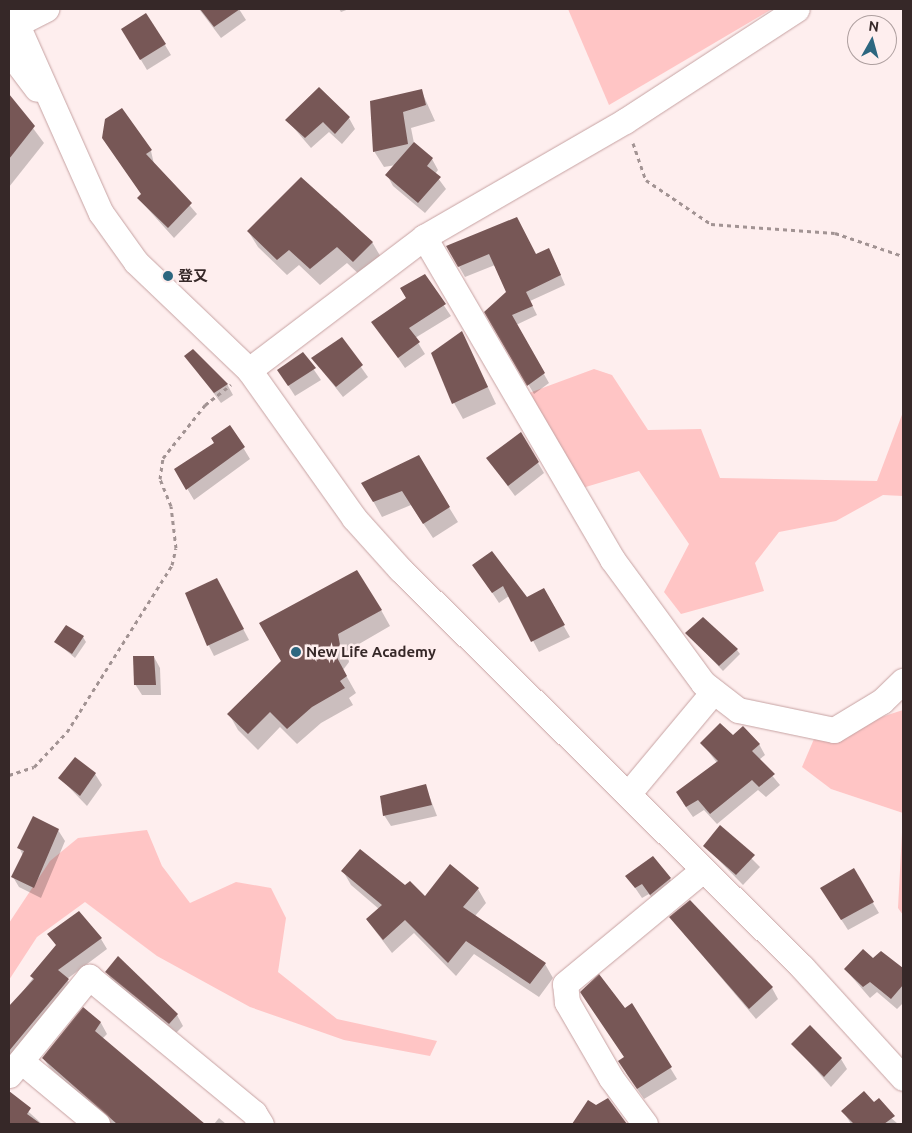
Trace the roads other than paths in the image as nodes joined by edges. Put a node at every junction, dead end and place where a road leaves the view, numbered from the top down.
1 (46, 9) edge
2 (797, 9) edge
3 (12, 20) edge
4 (9, 52) edge
5 (60, 122) junction
6 (424, 237) junction
7 (250, 370) junction
8 (903, 681) edge
9 (713, 692) junction
10 (628, 794) junction
11 (703, 870) junction
12 (15, 1068) edge
13 (903, 1078) edge
14 (97, 1124) edge
15 (261, 1124) edge
16 (645, 1124) edge

1 - 3 street
2 - 6 street
3 - 5 street
4 - 5 street
5 - 7 street
6 - 7 street
6 - 9 street
7 - 10 street
8 - 9 street
9 - 10 street
10 - 11 street
11 - 13 street
11 - 16 street
12 - 14 street
12 - 15 street

